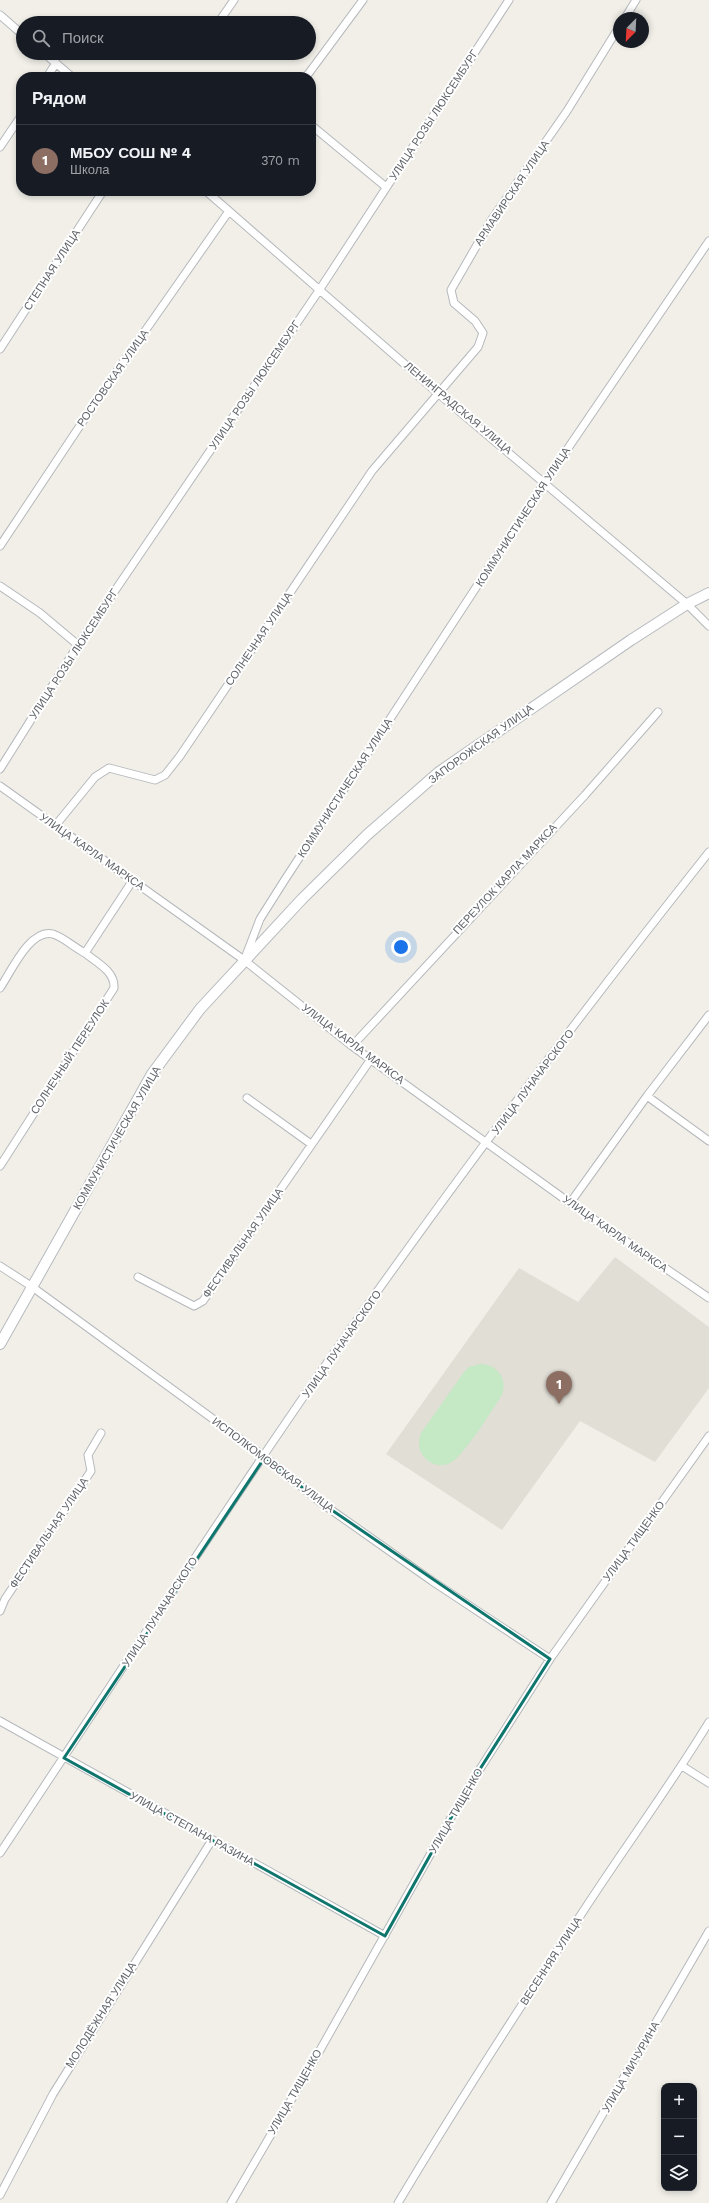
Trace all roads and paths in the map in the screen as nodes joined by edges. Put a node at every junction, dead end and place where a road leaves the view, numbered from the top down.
1 (234, 0) edge
2 (363, 0) edge
3 (509, 0) edge
4 (636, 0) edge
5 (628, 12) edge
6 (0, 15) edge
7 (223, 16) edge
8 (16, 29) edge
9 (613, 37) edge
10 (52, 60) edge
11 (56, 63) junction
12 (50, 72) edge
13 (66, 72) edge
14 (310, 72) edge
15 (16, 123) edge
16 (316, 129) edge
17 (0, 147) edge
18 (386, 187) junction
19 (100, 196) edge
20 (212, 196) edge
21 (229, 211) junction
22 (709, 241) edge
23 (320, 289) junction
24 (0, 349) edge
25 (439, 394) junction
26 (545, 482) junction
27 (0, 546) edge
28 (0, 586) edge
29 (709, 593) edge
30 (687, 604) junction
31 (709, 626) edge
32 (78, 645) junction
33 (658, 712) dead end
34 (0, 769) edge
35 (0, 786) edge
36 (55, 826) junction
37 (709, 852) edge
38 (133, 880) junction
39 (85, 953) junction
40 (244, 960) junction
41 (0, 988) edge
42 (709, 1015) edge
43 (352, 1046) junction
44 (371, 1059) junction
45 (647, 1096) junction
46 (247, 1098) dead end
47 (709, 1141) edge
48 (487, 1143) junction
49 (311, 1144) junction
50 (0, 1166) edge
51 (570, 1203) junction
52 (0, 1266) edge
53 (138, 1277) dead end
54 (31, 1286) junction
55 (709, 1298) edge
56 (0, 1344) edge
57 (101, 1433) dead end
58 (709, 1436) edge
59 (264, 1457) junction
60 (0, 1611) edge
61 (550, 1659) junction
62 (0, 1721) edge
63 (709, 1722) edge
64 (64, 1758) junction
65 (682, 1766) junction
66 (709, 1783) edge
67 (212, 1840) junction
68 (0, 1854) edge
69 (709, 1931) edge
70 (385, 1936) junction
71 (0, 2195) edge
72 (230, 2203) edge
73 (398, 2203) edge
74 (551, 2203) edge

1 - 7 street
2 - 14 street
3 - 18 street, УЛИЦА РОЗЫ ЛЮКСЕМБУРГ
4 - 5 street
6 - 8 street
9 - 25 street, АРМАВИРСКАЯ УЛИЦА
10 - 11 street
11 - 12 street
11 - 13 street
15 - 17 street
16 - 18 street
18 - 23 street, УЛИЦА РОЗЫ ЛЮКСЕМБУРГ
19 - 24 street, СТЕПНАЯ УЛИЦА
20 - 21 street, ЛЕНИНГРАДСКАЯ УЛИЦА
21 - 23 street, ЛЕНИНГРАДСКАЯ УЛИЦА
21 - 27 street, РОСТОВСКАЯ УЛИЦА
22 - 26 street, КОММУНИСТИЧЕСКАЯ УЛИЦА
23 - 25 street, ЛЕНИНГРАДСКАЯ УЛИЦА
23 - 32 street, УЛИЦА РОЗЫ ЛЮКСЕМБУРГ
25 - 26 street, ЛЕНИНГРАДСКАЯ УЛИЦА
25 - 36 street, СОЛНЕЧНАЯ УЛИЦА
26 - 30 street, ЛЕНИНГРАДСКАЯ УЛИЦА
26 - 40 street, КОММУНИСТИЧЕСКАЯ УЛИЦА
28 - 32 street
29 - 30 main road, ЗАПОРОЖСКАЯ УЛИЦА
30 - 31 street, ЛЕНИНГРАДСКАЯ УЛИЦА
30 - 40 main road, ЗАПОРОЖСКАЯ УЛИЦА
32 - 34 street, УЛИЦА РОЗЫ ЛЮКСЕМБУРГ
33 - 43 street, ПЕРЕУЛОК КАРЛА МАРКСА
35 - 36 street, УЛИЦА КАРЛА МАРКСА
36 - 38 street, УЛИЦА КАРЛА МАРКСА
37 - 48 street, УЛИЦА ЛУНАЧАРСКОГО
38 - 39 street
38 - 40 street, УЛИЦА КАРЛА МАРКСА
39 - 41 street
39 - 50 street, СОЛНЕЧНЫЙ ПЕРЕУЛОК
40 - 43 street, УЛИЦА КАРЛА МАРКСА
40 - 54 main road, КОММУНИСТИЧЕСКАЯ УЛИЦА
42 - 45 street
43 - 44 street, УЛИЦА КАРЛА МАРКСА
44 - 48 street, УЛИЦА КАРЛА МАРКСА
44 - 49 street, ФЕСТИВАЛЬНАЯ УЛИЦА
45 - 47 street
45 - 51 street
46 - 49 street
48 - 51 street, УЛИЦА КАРЛА МАРКСА
48 - 59 street, УЛИЦА ЛУНАЧАРСКОГО
49 - 53 street, ФЕСТИВАЛЬНАЯ УЛИЦА
51 - 55 street, УЛИЦА КАРЛА МАРКСА
52 - 54 street, ИСПОЛКОМОВСКАЯ УЛИЦА
54 - 56 main road, КОММУНИСТИЧЕСКАЯ УЛИЦА
54 - 59 street, ИСПОЛКОМОВСКАЯ УЛИЦА
57 - 60 street, ФЕСТИВАЛЬНАЯ УЛИЦА
58 - 61 street, УЛИЦА ТИЩЕНКО
59 - 61 street, ИСПОЛКОМОВСКАЯ УЛИЦА
59 - 64 street, УЛИЦА ЛУНАЧАРСКОГО
61 - 70 street, УЛИЦА ТИЩЕНКО
62 - 64 street, УЛИЦА СТЕПАНА РАЗИНА
63 - 65 street, ВЕСЕННЯЯ УЛИЦА
64 - 67 street, УЛИЦА СТЕПАНА РАЗИНА
64 - 68 street, УЛИЦА ЛУНАЧАРСКОГО
65 - 66 street
65 - 73 street, ВЕСЕННЯЯ УЛИЦА
67 - 70 street, УЛИЦА СТЕПАНА РАЗИНА
67 - 71 street, МОЛОДЁЖНАЯ УЛИЦА
69 - 74 street, УЛИЦА МИЧУРИНА
70 - 72 street, УЛИЦА ТИЩЕНКО

